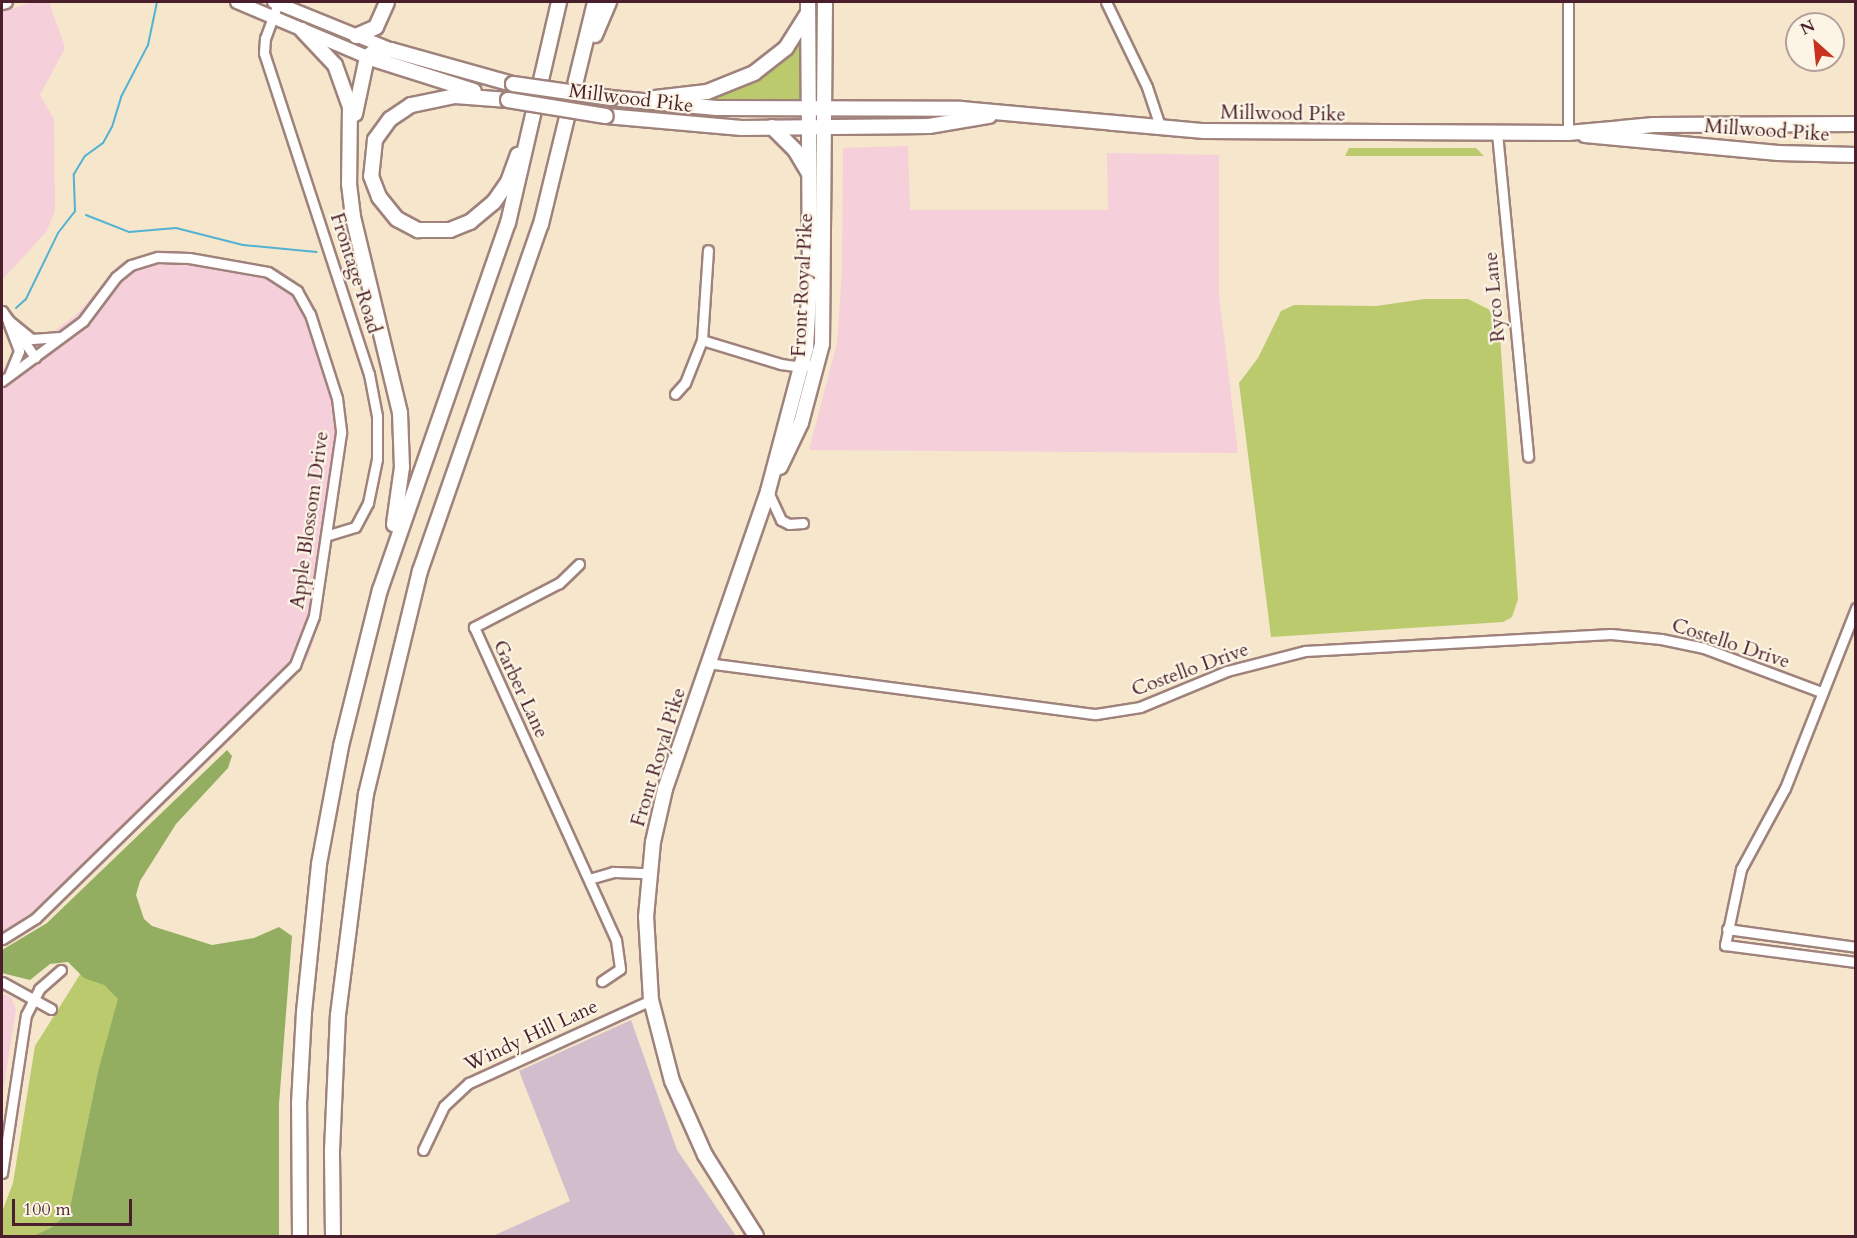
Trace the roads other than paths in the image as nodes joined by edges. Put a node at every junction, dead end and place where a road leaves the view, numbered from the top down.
1 (6, 2) edge
2 (237, 2) edge
3 (276, 2) edge
4 (387, 2) edge
5 (559, 2) edge
6 (595, 2) edge
7 (609, 2) edge
8 (825, 2) edge
9 (1106, 2) edge
10 (1568, 2) edge
11 (2, 3) edge
12 (809, 6) edge
13 (273, 17) junction
14 (302, 30) junction
15 (356, 36) junction
16 (392, 50) junction
17 (367, 57) junction
18 (508, 100) junction
19 (628, 101) junction
20 (809, 108) junction
21 (825, 108) junction
22 (536, 115) junction
23 (998, 115) junction
24 (1856, 124) edge
25 (772, 127) junction
26 (809, 127) junction
27 (824, 127) junction
28 (1161, 129) junction
29 (1497, 133) junction
30 (1568, 133) junction
31 (350, 140) junction
32 (563, 141) junction
33 (1856, 155) edge
34 (809, 174) junction
35 (708, 250) dead end
36 (4, 315) edge
37 (62, 337) junction
38 (702, 340) junction
39 (35, 357) junction
40 (818, 363) junction
41 (802, 367) junction
42 (5, 379) edge
43 (675, 394) dead end
44 (1528, 457) dead end
45 (768, 491) junction
46 (802, 523) dead end
47 (326, 536) junction
48 (579, 564) dead end
49 (380, 590) junction
50 (1856, 608) edge
51 (707, 663) junction
52 (1821, 692) junction
53 (649, 873) junction
54 (589, 879) junction
55 (1727, 929) junction
56 (2, 939) edge
57 (1856, 947) edge
58 (1856, 962) edge
59 (61, 970) dead end
60 (602, 981) dead end
61 (2, 982) edge
62 (34, 997) junction
63 (651, 1000) junction
64 (51, 1009) dead end
65 (423, 1150) dead end
66 (2, 1173) edge
67 (300, 1236) edge
68 (333, 1236) edge
69 (756, 1236) edge

1 - 11 main road
2 - 13 main road, Millwood Pike
3 - 13 street, Frontage Road
3 - 15 main road, Millwood Pike
4 - 15 highway
5 - 22 highway
6 - 32 highway
7 - 32 highway
8 - 21 highway, Front Royal Pike
9 - 28 street
10 - 30 street
12 - 19 highway
12 - 20 highway, Front Royal Pike
13 - 14 main road, Millwood Pike
13 - 47 street, Frontage Road
14 - 17 main road, Millwood Pike
14 - 31 highway
15 - 16 main road, Millwood Pike
16 - 17 highway
16 - 19 highway, Millwood Pike, bridge
17 - 18 highway, Millwood Pike
17 - 31 highway
18 - 22 highway
18 - 25 highway, Millwood Pike, bridge
19 - 20 highway, Millwood Pike
20 - 21 highway, Millwood Pike
20 - 26 highway, Front Royal Pike
21 - 23 highway, Millwood Pike
21 - 27 highway, Front Royal Pike
22 - 49 highway
23 - 27 highway, Millwood Pike
23 - 28 highway, Millwood Pike
24 - 30 highway, Millwood Pike
25 - 26 highway, Millwood Pike
25 - 34 highway
26 - 27 highway, Millwood Pike
26 - 34 highway, Front Royal Pike
27 - 40 highway, Front Royal Pike
28 - 29 highway, Millwood Pike
29 - 30 highway, Millwood Pike
29 - 44 street, Ryco Lane
30 - 33 highway, Millwood Pike
31 - 49 highway
32 - 68 highway
34 - 41 highway, Front Royal Pike
35 - 38 street
36 - 37 street
36 - 39 street
36 - 42 street
37 - 39 street, Apple Blossom Drive
37 - 47 street, Apple Blossom Drive
38 - 41 street
38 - 43 street
39 - 42 street, Apple Blossom Drive
40 - 41 street
40 - 45 highway, Front Royal Pike
41 - 45 highway, Front Royal Pike
45 - 46 street
45 - 51 highway, Front Royal Pike
47 - 56 street, Apple Blossom Drive
48 - 54 street, Garber Lane
49 - 67 highway
50 - 52 street
51 - 52 street, Costello Drive
51 - 53 highway, Front Royal Pike
52 - 55 street
53 - 54 street
53 - 63 highway, Front Royal Pike
54 - 60 street, Garber Lane
55 - 57 street
55 - 58 street
59 - 62 street
61 - 62 street
62 - 64 street
62 - 66 street
63 - 65 street, Windy Hill Lane
63 - 69 highway, Front Royal Pike

